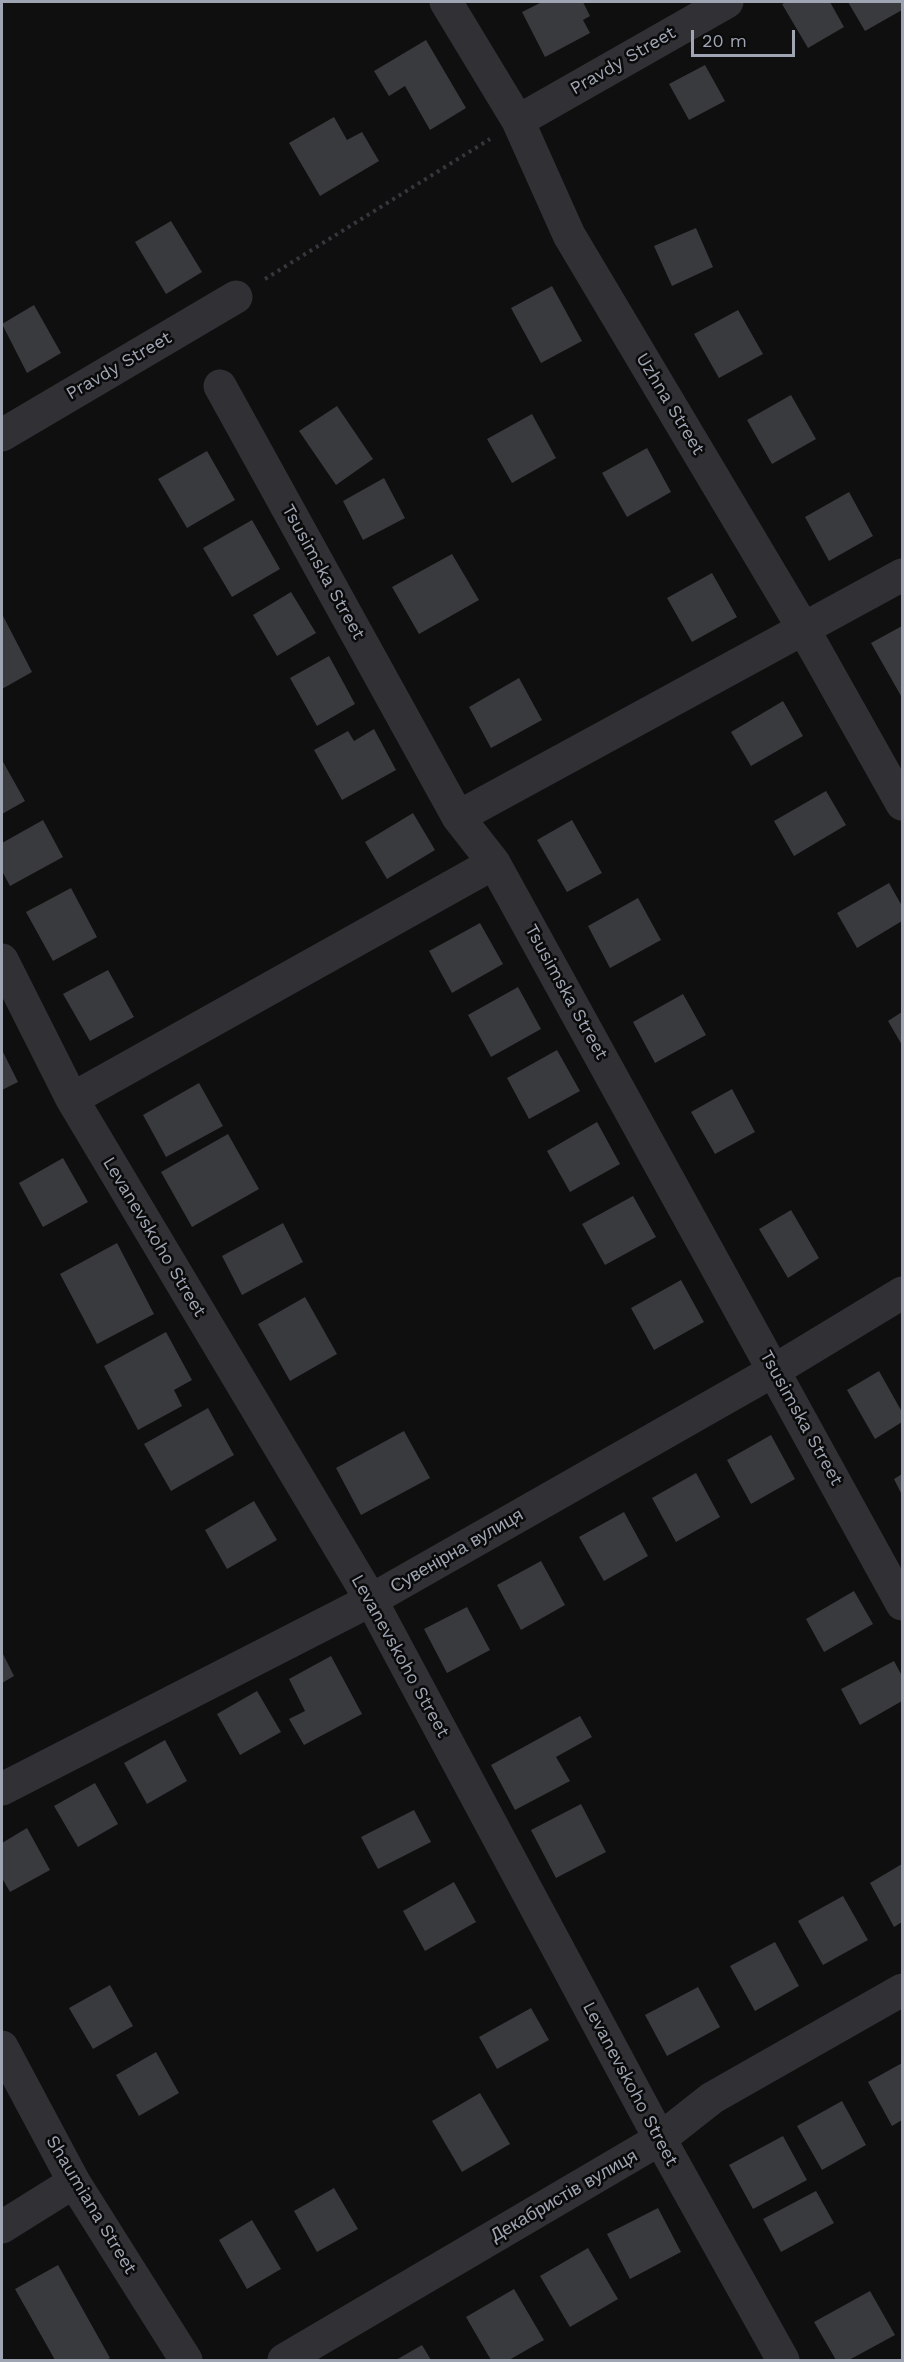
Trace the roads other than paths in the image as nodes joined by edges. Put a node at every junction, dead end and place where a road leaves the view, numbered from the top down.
1 (446, 2) edge
2 (727, 2) edge
3 (518, 122) junction
4 (236, 297) road end
5 (220, 386) dead end
6 (2, 435) edge
7 (903, 574) edge
8 (803, 628) junction
9 (903, 804) edge
10 (458, 817) junction
11 (494, 863) junction
12 (2, 960) edge
13 (72, 1099) junction
14 (903, 1293) edge
15 (775, 1370) junction
16 (370, 1600) junction
17 (903, 1604) edge
18 (2, 1789) edge
19 (903, 1990) edge
20 (2, 2047) edge
21 (660, 2139) junction
22 (74, 2182) junction
23 (2, 2227) edge
24 (186, 2361) edge
25 (284, 2361) edge
26 (783, 2361) edge

1 - 3 street, Uzhna Street
2 - 3 street, Pravdy Street
3 - 8 street, Uzhna Street
4 - 6 street, Pravdy Street
5 - 10 street, Tsusimska Street
7 - 8 street
8 - 9 street, Uzhna Street
8 - 10 street
10 - 11 street, Tsusimska Street
11 - 13 street
11 - 15 street, Tsusimska Street
12 - 13 street, Levanevskoho Street
13 - 16 street, Levanevskoho Street
14 - 15 street, Сувенірна вулиця
15 - 16 street, Сувенірна вулиця
15 - 17 street, Tsusimska Street
16 - 18 street, Сувенірна вулиця
16 - 21 street, Levanevskoho Street
19 - 21 street, Декабристів вулиця
20 - 22 street, Shaumiana Street
21 - 25 street, Декабристів вулиця
21 - 26 street, Levanevskoho Street
22 - 23 street
22 - 24 street, Shaumiana Street

